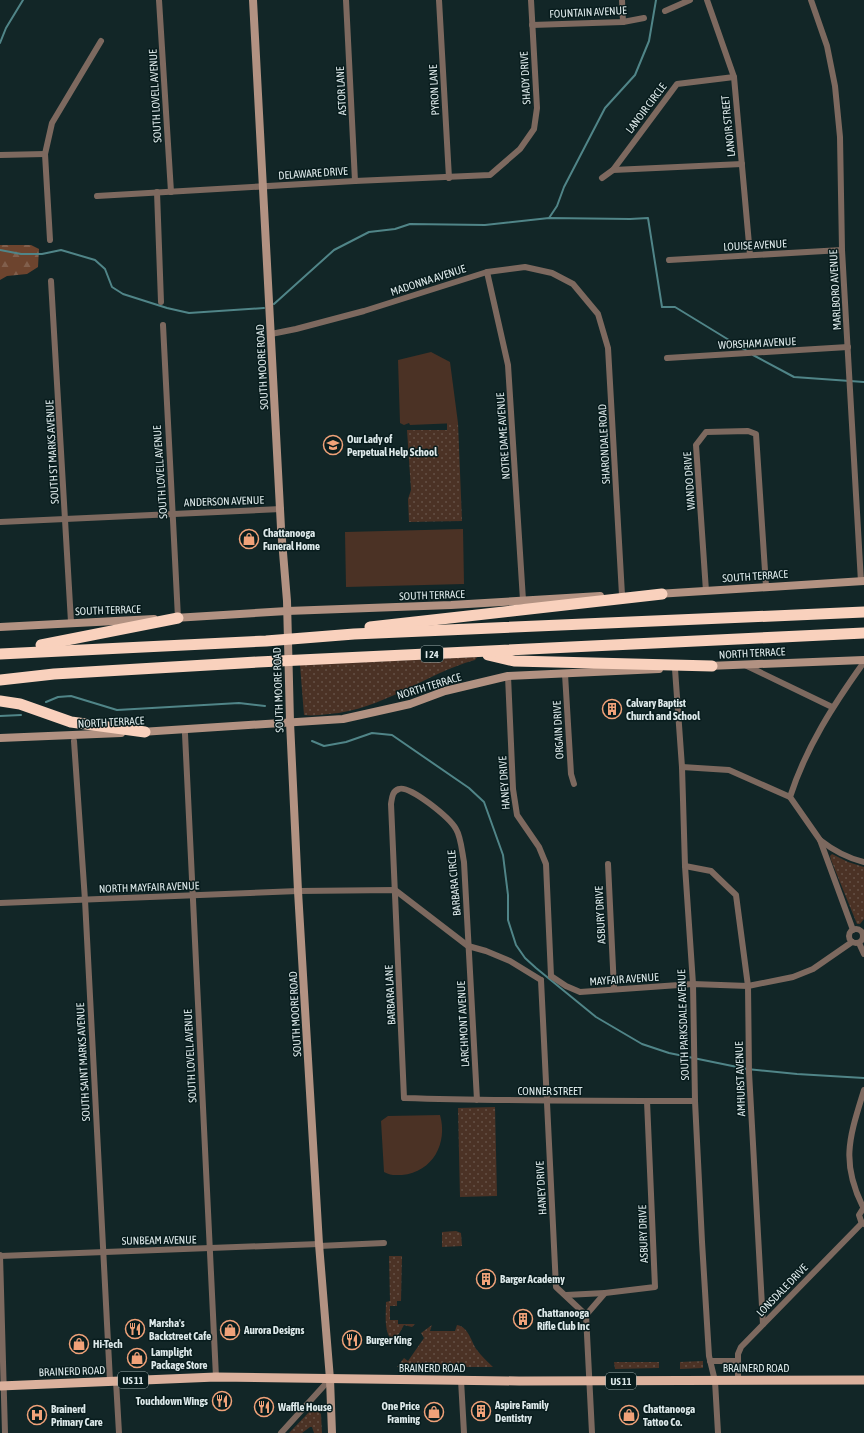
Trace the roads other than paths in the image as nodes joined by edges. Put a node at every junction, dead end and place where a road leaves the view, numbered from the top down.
1 (159, 0) edge
2 (253, 0) edge
3 (346, 0) edge
4 (439, 0) edge
5 (531, 0) edge
6 (622, 0) edge
7 (690, 0) edge
8 (707, 0) edge
9 (811, 0) edge
10 (665, 11) dead end
11 (644, 18) dead end
12 (623, 22) junction
13 (532, 25) junction
14 (101, 41) dead end
15 (734, 77) junction
16 (520, 149) joint
17 (45, 154) junction
18 (0, 155) edge
19 (742, 164) junction
20 (613, 170) junction
21 (450, 178) junction
22 (602, 178) dead end
23 (355, 181) junction
24 (263, 187) junction
25 (156, 192) junction
26 (171, 192) junction
27 (97, 196) dead end
28 (50, 240) dead end
29 (842, 250) junction
30 (750, 255) junction
31 (669, 260) dead end
32 (487, 272) junction
33 (51, 281) dead end
34 (585, 297) joint
35 (161, 302) dead end
36 (162, 325) dead end
37 (271, 334) junction
38 (848, 347) junction
39 (667, 358) dead end
40 (281, 509) junction
41 (172, 513) junction
42 (66, 519) junction
43 (0, 522) edge
44 (862, 582) edge
45 (766, 586) junction
46 (706, 591) junction
47 (662, 594) junction
48 (622, 595) junction
49 (523, 600) junction
50 (287, 611) junction
51 (864, 612) edge
52 (178, 618) junction
53 (71, 622) junction
54 (0, 627) edge
55 (864, 633) edge
56 (354, 634) junction
57 (476, 652) junction
58 (0, 654) edge
59 (864, 661) edge
60 (743, 664) junction
61 (712, 666) junction
62 (675, 669) junction
63 (565, 674) junction
64 (508, 676) junction
65 (0, 680) edge
66 (0, 701) edge
67 (832, 707) junction
68 (290, 722) junction
69 (145, 732) junction
70 (185, 734) dead end
71 (0, 738) edge
72 (74, 741) dead end
73 (682, 767) junction
74 (574, 784) dead end
75 (790, 797) junction
76 (820, 840) junction
77 (864, 862) edge
78 (608, 864) dead end
79 (685, 866) junction
80 (395, 890) junction
81 (298, 891) junction
82 (193, 896) junction
83 (85, 900) junction
84 (0, 903) edge
85 (862, 928) edge
86 (853, 930) junction
87 (852, 942) junction
88 (859, 942) junction
89 (468, 946) junction
90 (864, 954) edge
91 (551, 976) junction
92 (541, 980) junction
93 (693, 984) junction
94 (748, 986) junction
95 (614, 989) junction
96 (864, 1090) edge
97 (404, 1098) joint
98 (477, 1100) junction
99 (546, 1101) junction
100 (647, 1101) junction
101 (695, 1101) junction
102 (864, 1207) edge
103 (863, 1224) edge
104 (384, 1243) dead end
105 (319, 1245) junction
106 (208, 1249) junction
107 (103, 1252) junction
108 (0, 1256) edge
109 (605, 1293) junction
110 (566, 1295) junction
111 (586, 1315) junction
112 (763, 1324) junction
113 (710, 1361) junction
114 (738, 1361) junction
115 (216, 1377) junction
116 (330, 1379) junction
117 (461, 1380) junction
118 (715, 1380) junction
119 (864, 1380) edge
120 (113, 1381) junction
121 (590, 1381) junction
122 (738, 1381) junction
123 (1, 1386) edge
124 (5, 1433) edge
125 (119, 1433) edge
126 (281, 1433) edge
127 (332, 1433) edge
128 (464, 1433) edge
129 (592, 1433) edge
130 (718, 1433) edge

1 - 26 street, SOUTH LOVELL AVENUE
2 - 24 street, SOUTH MOORE ROAD
3 - 23 street, ASTOR LANE
4 - 21 street, PYRON LANE
5 - 13 street, SHADY DRIVE
6 - 12 street
7 - 10 street
8 - 15 street, LANOIR STREET
9 - 29 street, MARLBORO AVENUE
11 - 12 street, FOUNTAIN AVENUE
12 - 13 street, FOUNTAIN AVENUE
13 - 16 street, SHADY DRIVE
14 - 17 street
15 - 19 street, LANOIR STREET
15 - 20 street, LANOIR CIRCLE
16 - 21 street, DELAWARE DRIVE
17 - 18 street
17 - 28 street
19 - 20 street
19 - 30 street, LANOIR STREET
20 - 22 street, LANOIR CIRCLE
21 - 23 street, DELAWARE DRIVE
23 - 24 street, DELAWARE DRIVE
24 - 26 street, DELAWARE DRIVE
24 - 37 street, SOUTH MOORE ROAD
25 - 26 street, DELAWARE DRIVE
25 - 27 street, DELAWARE DRIVE
25 - 35 street
29 - 30 street, LOUISE AVENUE
29 - 38 street, MARLBORO AVENUE
30 - 31 street, LOUISE AVENUE
32 - 34 street, MADONNA AVENUE
32 - 37 street, MADONNA AVENUE
32 - 49 street, NOTRE DAME AVENUE
33 - 42 street, SOUTH ST MARKS AVENUE
34 - 48 street, SHARONDALE ROAD
36 - 41 street, SOUTH LOVELL AVENUE
37 - 40 street, SOUTH MOORE ROAD
38 - 39 street, WORSHAM AVENUE
38 - 44 street, MARLBORO AVENUE
40 - 41 street, ANDERSON AVENUE
40 - 50 street, SOUTH MOORE ROAD
41 - 42 street, ANDERSON AVENUE
41 - 52 street, SOUTH LOVELL AVENUE
42 - 43 street, ANDERSON AVENUE
42 - 53 street, SOUTH ST MARKS AVENUE
44 - 45 street, SOUTH TERRACE
45 - 46 street, SOUTH TERRACE
45 - 46 street, WANDO DRIVE
46 - 47 street, SOUTH TERRACE
47 - 48 street, SOUTH TERRACE
47 - 56 highway
48 - 49 street, SOUTH TERRACE
49 - 50 street, SOUTH TERRACE
50 - 52 street, SOUTH TERRACE
50 - 68 street, SOUTH MOORE ROAD
51 - 56 highway, I 24
52 - 53 street, SOUTH TERRACE
52 - 58 highway
53 - 54 street, SOUTH TERRACE
55 - 57 highway, I 24
56 - 58 highway, I 24
57 - 61 highway
57 - 65 highway, I 24
59 - 60 street, NORTH TERRACE
59 - 67 street
60 - 61 street, NORTH TERRACE
60 - 67 street
61 - 62 street, NORTH TERRACE
62 - 63 street, NORTH TERRACE
62 - 73 street, SOUTH PARKSDALE AVENUE
63 - 64 street, NORTH TERRACE
63 - 74 street, ORGAIN DRIVE
64 - 68 street, NORTH TERRACE
64 - 91 street, HANEY DRIVE
66 - 69 highway
67 - 75 street
68 - 69 street, NORTH TERRACE
68 - 81 street, SOUTH MOORE ROAD
69 - 71 street, NORTH TERRACE
70 - 82 street, SOUTH LOVELL AVENUE
72 - 83 street, SOUTH SAINT MARKS AVENUE
73 - 75 street
73 - 79 street, SOUTH PARKSDALE AVENUE
75 - 76 street
76 - 77 street
76 - 86 street
78 - 95 street, ASBURY DRIVE
79 - 93 street, SOUTH PARKSDALE AVENUE
79 - 94 street, AMHURST AVENUE
80 - 81 street
80 - 89 street
80 - 89 street, BARBARA CIRCLE
80 - 97 street, BARBARA LANE
81 - 82 street, NORTH MAYFAIR AVENUE
81 - 105 street, SOUTH MOORE ROAD
82 - 83 street, NORTH MAYFAIR AVENUE
82 - 106 street, SOUTH LOVELL AVENUE
83 - 84 street, NORTH MAYFAIR AVENUE
83 - 107 street, SOUTH SAINT MARKS AVENUE
85 - 86 street
85 - 88 street
86 - 87 street
87 - 88 street
87 - 94 street, MAYFAIR AVENUE
88 - 90 street
89 - 92 street
89 - 98 street, LARCHMONT AVENUE
91 - 92 street
91 - 95 street, MAYFAIR AVENUE
92 - 99 street, HANEY DRIVE
93 - 94 street, MAYFAIR AVENUE
93 - 95 street, MAYFAIR AVENUE
93 - 101 street, SOUTH PARKSDALE AVENUE
94 - 112 street, AMHURST AVENUE
96 - 102 street
97 - 98 street, CONNER STREET
98 - 99 street, CONNER STREET
99 - 100 street, CONNER STREET
99 - 110 street, HANEY DRIVE
100 - 101 street, CONNER STREET
100 - 109 street, ASBURY DRIVE
101 - 113 street, SOUTH PARKSDALE AVENUE
102 - 103 street
103 - 112 street, LONSDALE DRIVE
104 - 105 street, SUNBEAM AVENUE
105 - 106 street, SUNBEAM AVENUE
105 - 116 street, SOUTH MOORE ROAD
106 - 107 street, SUNBEAM AVENUE
106 - 115 street, SOUTH LOVELL AVENUE
107 - 108 street, SUNBEAM AVENUE
107 - 120 street, SOUTH SAINT MARKS AVENUE
108 - 123 street
109 - 110 street
109 - 111 street
110 - 111 street, HANEY DRIVE
111 - 121 street
112 - 114 street, LONSDALE DRIVE
113 - 114 street
113 - 118 street, SOUTH PARKSDALE AVENUE
114 - 122 street, LONSDALE DRIVE
115 - 116 main road, BRAINERD ROAD / US 11
115 - 120 main road, BRAINERD ROAD / US 11
116 - 117 main road, BRAINERD ROAD / US 11
116 - 126 street
116 - 127 street, SOUTH MOORE ROAD
117 - 121 main road, BRAINERD ROAD / US 11
117 - 128 street
118 - 121 main road, BRAINERD ROAD / US 11
118 - 122 main road, BRAINERD ROAD / US 11
118 - 130 street, SOUTH PARKSDALE AVENUE
119 - 122 main road, BRAINERD ROAD / US 11
120 - 123 main road, BRAINERD ROAD / US 11
120 - 125 street, SOUTH SAINT MARKS AVENUE
121 - 129 street
123 - 124 street

